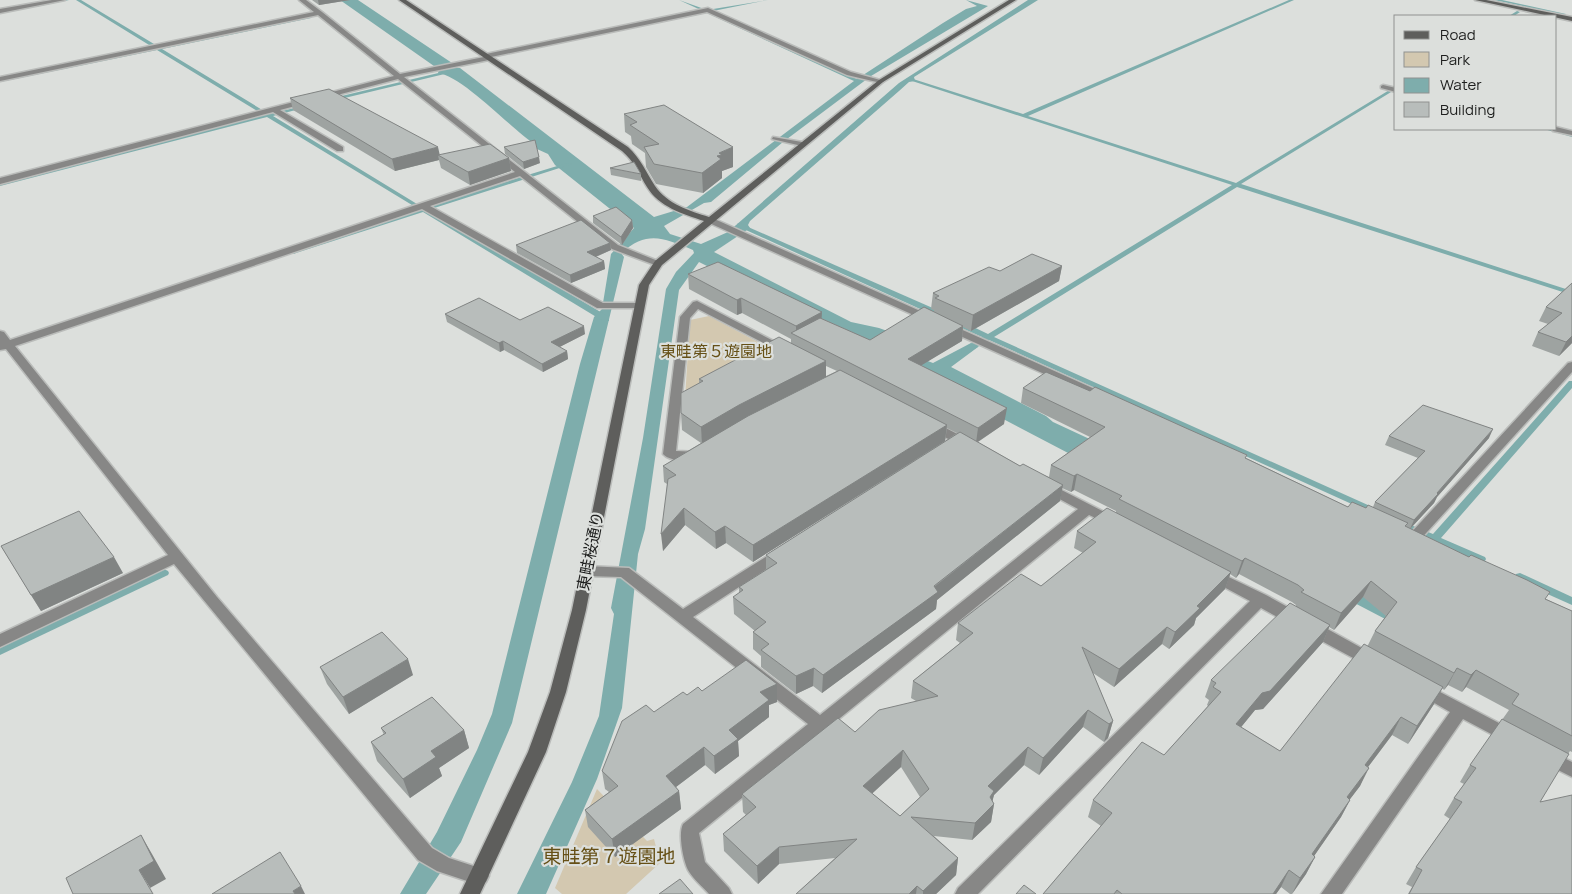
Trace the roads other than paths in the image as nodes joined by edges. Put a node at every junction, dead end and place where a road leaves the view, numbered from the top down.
1 (62, 0) edge
2 (302, 0) edge
3 (402, 0) edge
4 (1013, 0) edge
5 (1478, 0) edge
6 (0, 11) edge
7 (320, 13) junction
8 (1552, 15) edge
9 (1557, 16) edge
10 (1572, 19) edge
11 (487, 57) junction
12 (0, 80) edge
13 (402, 80) junction
14 (881, 81) junction
15 (1385, 88) dead end
16 (1394, 90) edge
17 (276, 112) junction
18 (1557, 129) edge
19 (1572, 132) edge
20 (776, 139) dead end
21 (802, 144) junction
22 (340, 149) dead end
23 (525, 176) junction
24 (0, 181) edge
25 (426, 207) junction
26 (710, 220) junction
27 (658, 263) junction
28 (639, 306) junction
29 (0, 334) edge
30 (7, 347) edge
31 (794, 355) edge
32 (1572, 365) edge
33 (1120, 404) edge
34 (925, 422) edge
35 (959, 440) junction
36 (710, 447) edge
37 (976, 449) edge
38 (943, 451) edge
39 (1036, 481) edge
40 (1088, 508) junction
41 (1122, 526) edge
42 (791, 547) edge
43 (1431, 547) edge
44 (176, 557) junction
45 (1200, 567) edge
46 (586, 571) junction
47 (1260, 599) junction
48 (682, 617) junction
49 (0, 641) edge
50 (1382, 667) edge
51 (1408, 681) edge
52 (1460, 710) junction
53 (820, 724) junction
54 (1572, 770) edge
55 (479, 876) junction
56 (470, 894) edge
57 (722, 894) edge
58 (965, 894) edge
59 (1331, 894) edge

1 - 6 street
2 - 7 street
3 - 11 street
4 - 14 street, 東畦桜通り
5 - 8 street
7 - 12 street
7 - 13 street
9 - 10 street
11 - 13 street
11 - 14 street
11 - 26 street
13 - 17 street
13 - 23 street
14 - 21 street, 東畦桜通り
15 - 16 street
17 - 22 street
17 - 24 street
18 - 19 street
20 - 21 street
21 - 26 street, 東畦桜通り
23 - 25 street
23 - 27 street
25 - 28 street
25 - 30 street
26 - 27 street, 東畦桜通り
26 - 33 street
27 - 28 street, 東畦桜通り
28 - 46 street, 東畦桜通り
29 - 30 street
30 - 44 street
31 - 36 street
32 - 43 street
34 - 35 street
35 - 37 street
35 - 38 street
39 - 40 street
40 - 41 street
40 - 53 street
42 - 48 street
44 - 49 street
44 - 55 street
45 - 47 street
46 - 48 street
46 - 55 street, 東畦桜通り
47 - 50 street
47 - 58 street
48 - 53 street
51 - 52 street
52 - 54 street
52 - 59 street
53 - 57 street
55 - 56 street, 東畦桜通り

